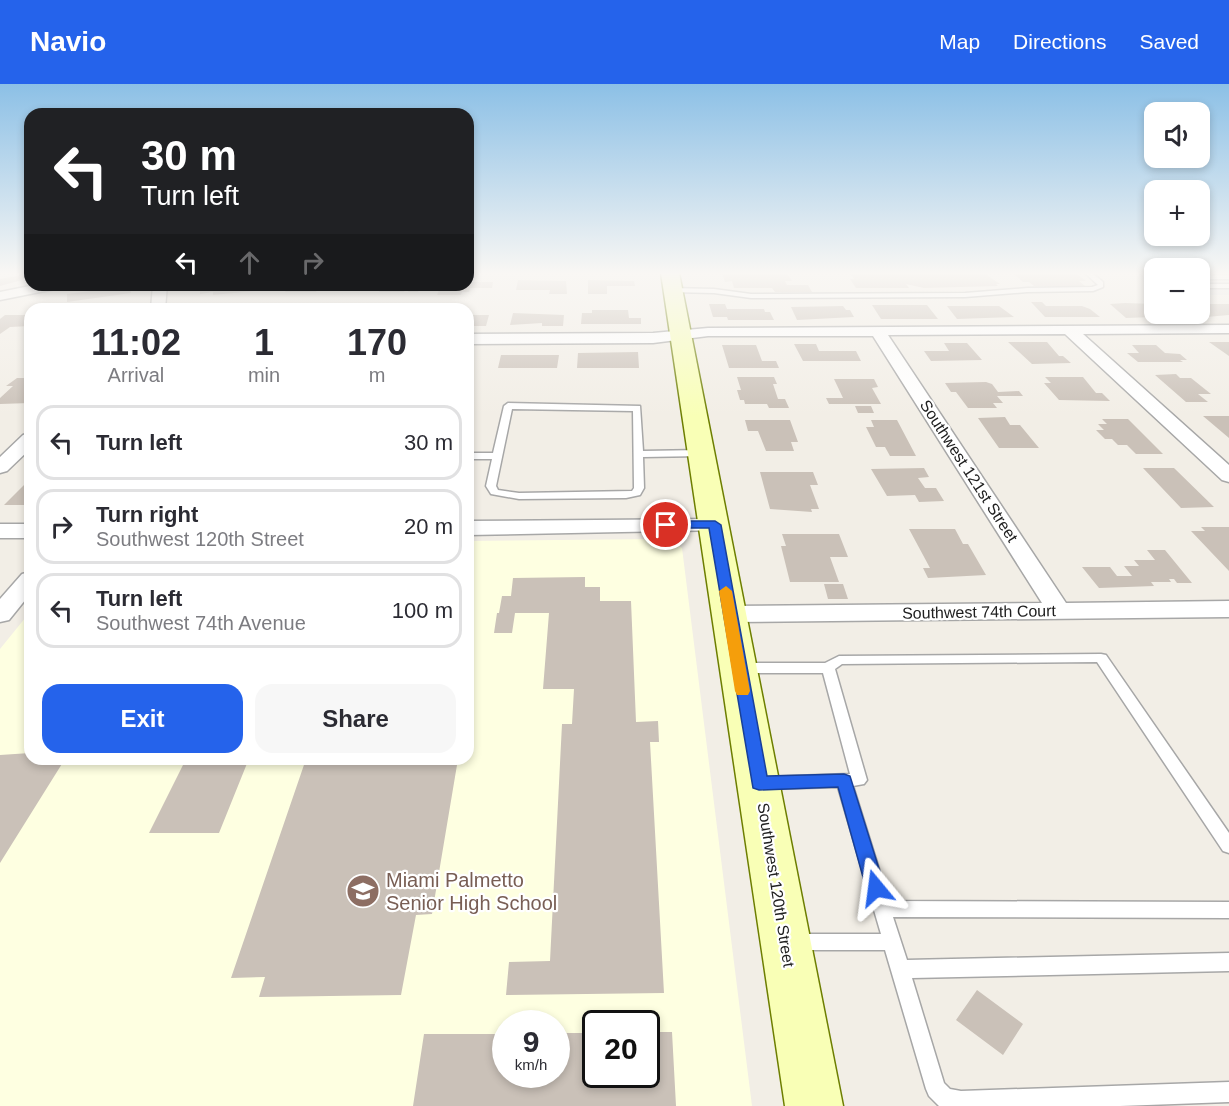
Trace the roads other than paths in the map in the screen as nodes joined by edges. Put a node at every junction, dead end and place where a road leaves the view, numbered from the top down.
1 (677, 321) edge
2 (1229, 329) edge
3 (1069, 330) junction
4 (879, 332) junction
5 (680, 336) junction
6 (474, 339) edge
7 (24, 445) edge
8 (702, 453) junction
9 (639, 454) junction
10 (474, 456) edge
11 (497, 456) junction
12 (0, 467) edge
13 (1229, 477) edge
14 (715, 525) junction
15 (474, 528) edge
16 (0, 531) edge
17 (24, 531) edge
18 (24, 586) edge
19 (1229, 609) edge
20 (1059, 611) junction
21 (0, 614) edge
22 (729, 614) junction
23 (739, 668) junction
24 (828, 668) junction
25 (844, 780) junction
26 (759, 783) junction
27 (1229, 846) edge
28 (882, 909) junction
29 (1229, 909) edge
30 (785, 941) junction
31 (892, 942) junction
32 (1229, 963) edge
33 (901, 969) junction
34 (1229, 1092) edge
35 (814, 1106) edge

1 - 5 street, Southwest 120th Street
2 - 3 street
3 - 4 street
3 - 13 street
4 - 5 street
4 - 20 street, Southwest 121st Street
5 - 6 street
5 - 8 street, Southwest 120th Street
7 - 12 street
8 - 9 lane
8 - 14 street, Southwest 120th Street
9 - 11 lane
9 - 11 lane
10 - 11 lane
14 - 15 street
14 - 22 street, Southwest 120th Street
16 - 17 street
18 - 21 street
19 - 20 street, Southwest 74th Court
20 - 22 street, Southwest 74th Court
22 - 23 street, Southwest 120th Street
23 - 24 lane
23 - 26 street, Southwest 120th Street
24 - 25 lane
24 - 27 lane
25 - 26 lane
25 - 28 lane
26 - 30 street, Southwest 120th Street
28 - 29 lane
28 - 31 lane
30 - 31 lane
30 - 35 street, Southwest 120th Street
31 - 33 lane
32 - 33 lane
33 - 34 lane

